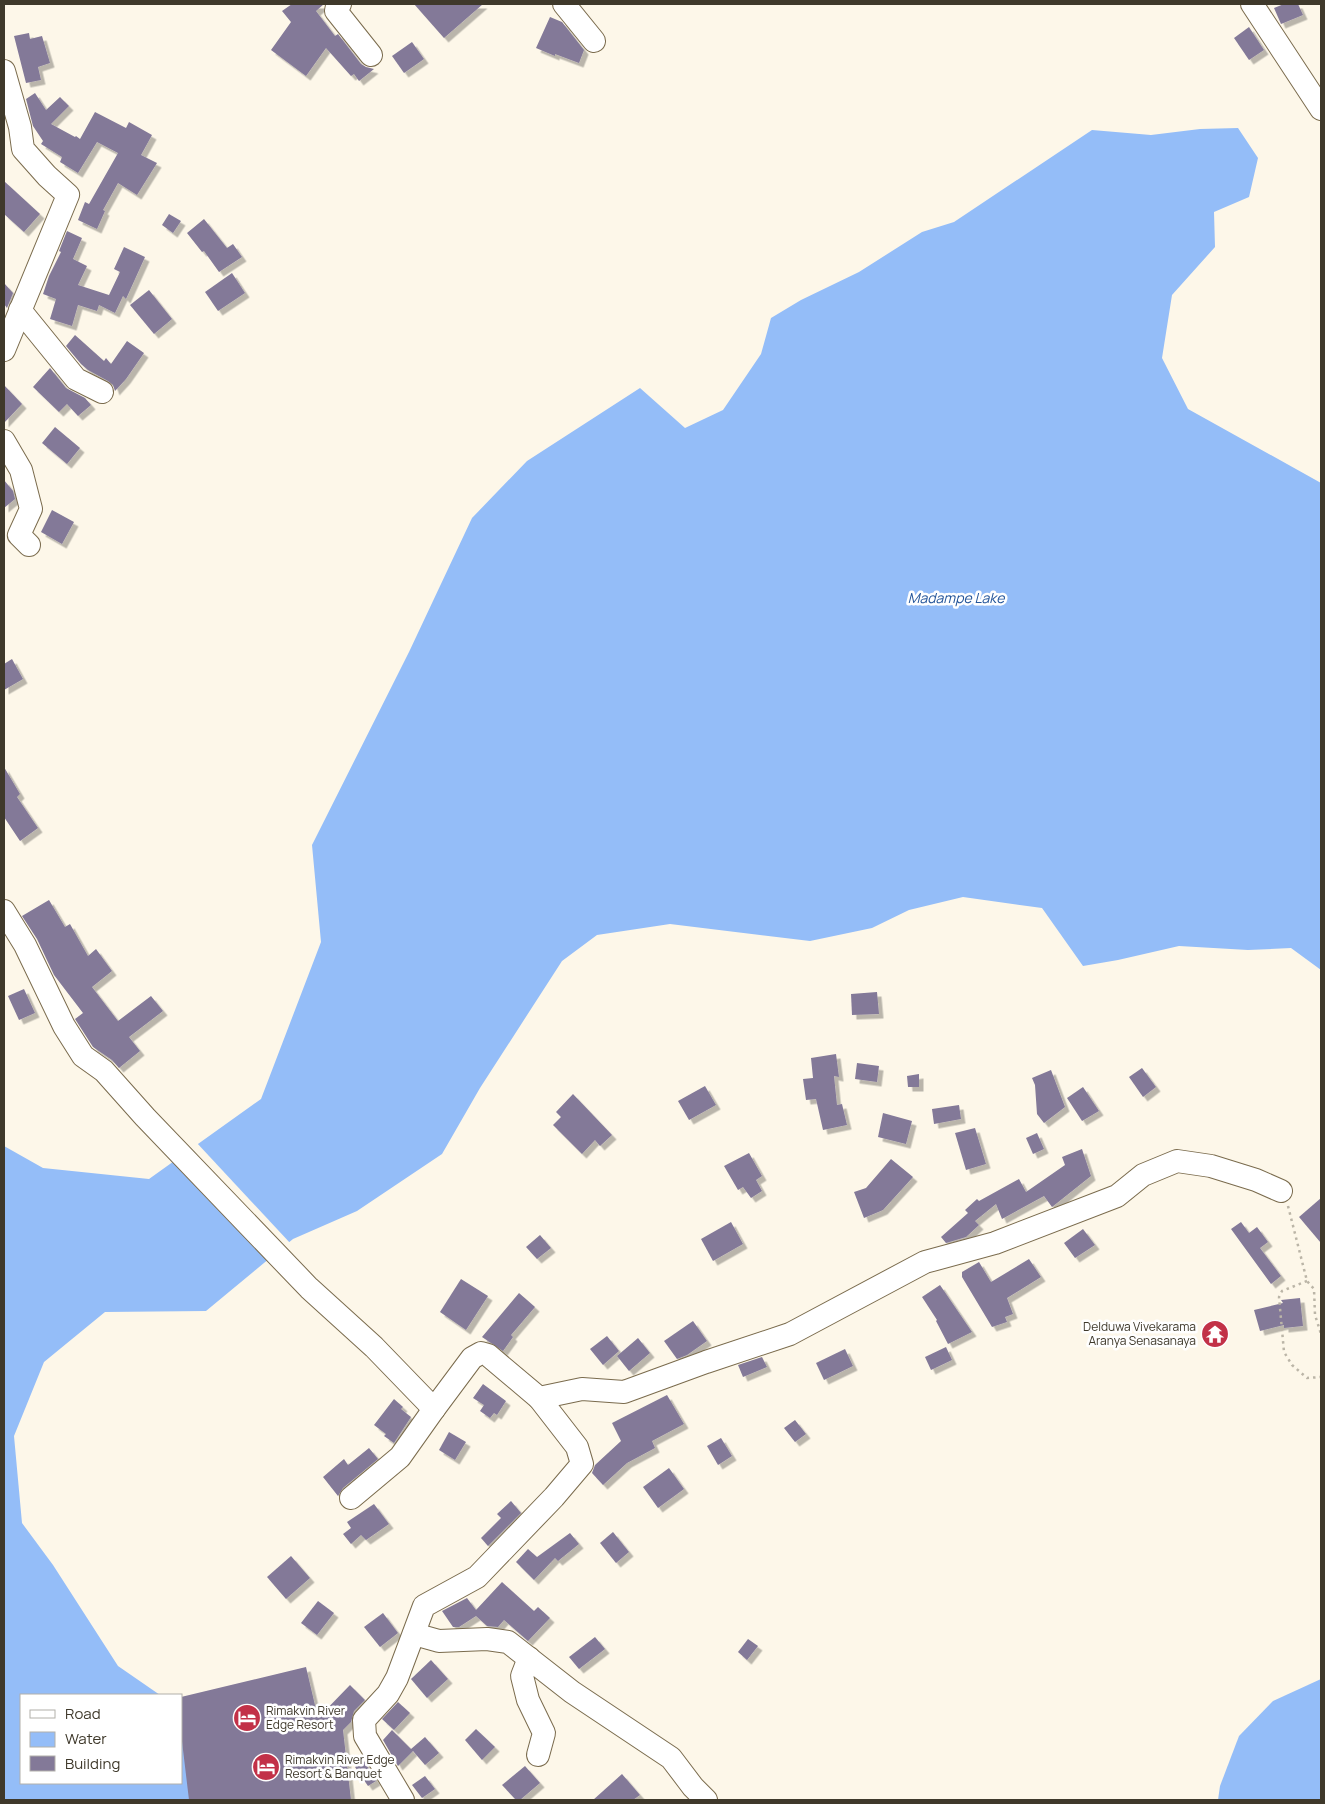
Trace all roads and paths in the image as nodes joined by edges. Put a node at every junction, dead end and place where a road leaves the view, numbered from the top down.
1 (340, 4) edge
2 (564, 4) edge
3 (1252, 4) edge
4 (594, 41) dead end
5 (371, 55) dead end
6 (4, 71) edge
7 (1321, 109) edge
8 (20, 310) junction
9 (4, 350) edge
10 (102, 392) dead end
11 (4, 441) edge
12 (28, 545) dead end
13 (4, 911) edge
14 (1281, 1191) joint
15 (1307, 1281) junction
16 (1321, 1334) edge
17 (1321, 1378) edge
18 (539, 1398) junction
19 (434, 1409) junction
20 (351, 1498) dead end
21 (414, 1634) junction
22 (530, 1658) junction
23 (538, 1755) dead end
24 (403, 1800) edge
25 (706, 1800) edge

1 - 5 street
2 - 4 street
3 - 7 street
6 - 8 street
8 - 9 street
8 - 10 street
11 - 12 street
13 - 19 street
14 - 15 path
14 - 18 street
15 - 16 path
15 - 17 path
18 - 19 street
18 - 21 street
19 - 20 street
21 - 22 street
21 - 24 street
22 - 23 street
22 - 25 street

